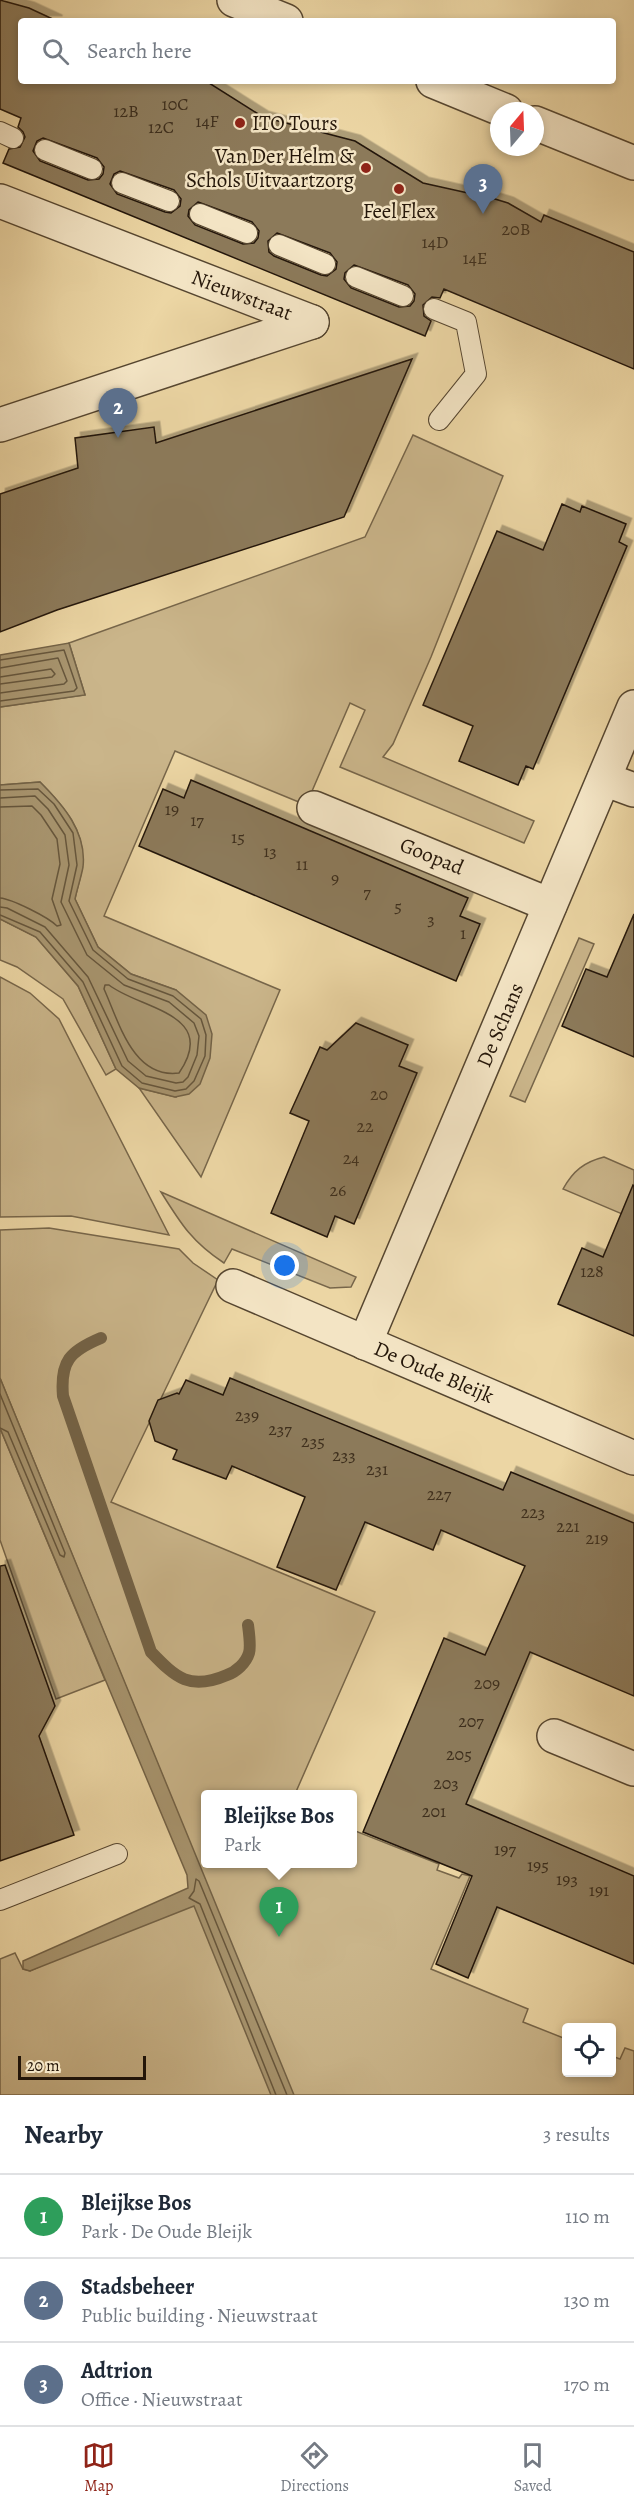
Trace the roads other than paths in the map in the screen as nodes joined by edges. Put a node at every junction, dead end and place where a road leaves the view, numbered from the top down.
1 (234, 0) edge
2 (279, 18) edge
3 (440, 84) edge
4 (490, 104) edge
5 (544, 127) edge
6 (45, 150) dead end
7 (634, 163) edge
8 (92, 169) dead end
9 (122, 183) dead end
10 (0, 201) edge
11 (169, 201) dead end
12 (200, 214) dead end
13 (247, 233) dead end
14 (279, 245) dead end
15 (325, 264) dead end
16 (356, 277) dead end
17 (403, 296) dead end
18 (435, 309) dead end
19 (439, 420) dead end
20 (0, 425) edge
21 (634, 707) edge
22 (604, 779) junction
23 (634, 790) edge
24 (314, 808) dead end
25 (550, 905) junction
26 (233, 1286) dead end
27 (365, 1343) junction
28 (634, 1458) edge
29 (554, 1736) dead end
30 (634, 1769) edge
31 (117, 1854) dead end
32 (0, 1900) edge

1 - 2 street
3 - 4 street
5 - 7 street
6 - 8 lane
9 - 11 lane
10 - 20 street, Nieuwstraat
12 - 13 lane
14 - 15 lane
16 - 17 lane
18 - 19 lane
21 - 22 street, De Schans
22 - 23 street
22 - 25 street, De Schans
24 - 25 street, Goopad
25 - 27 street, De Schans
26 - 27 street, De Oude Bleijk
27 - 28 street, De Oude Bleijk
29 - 30 street
31 - 32 lane

